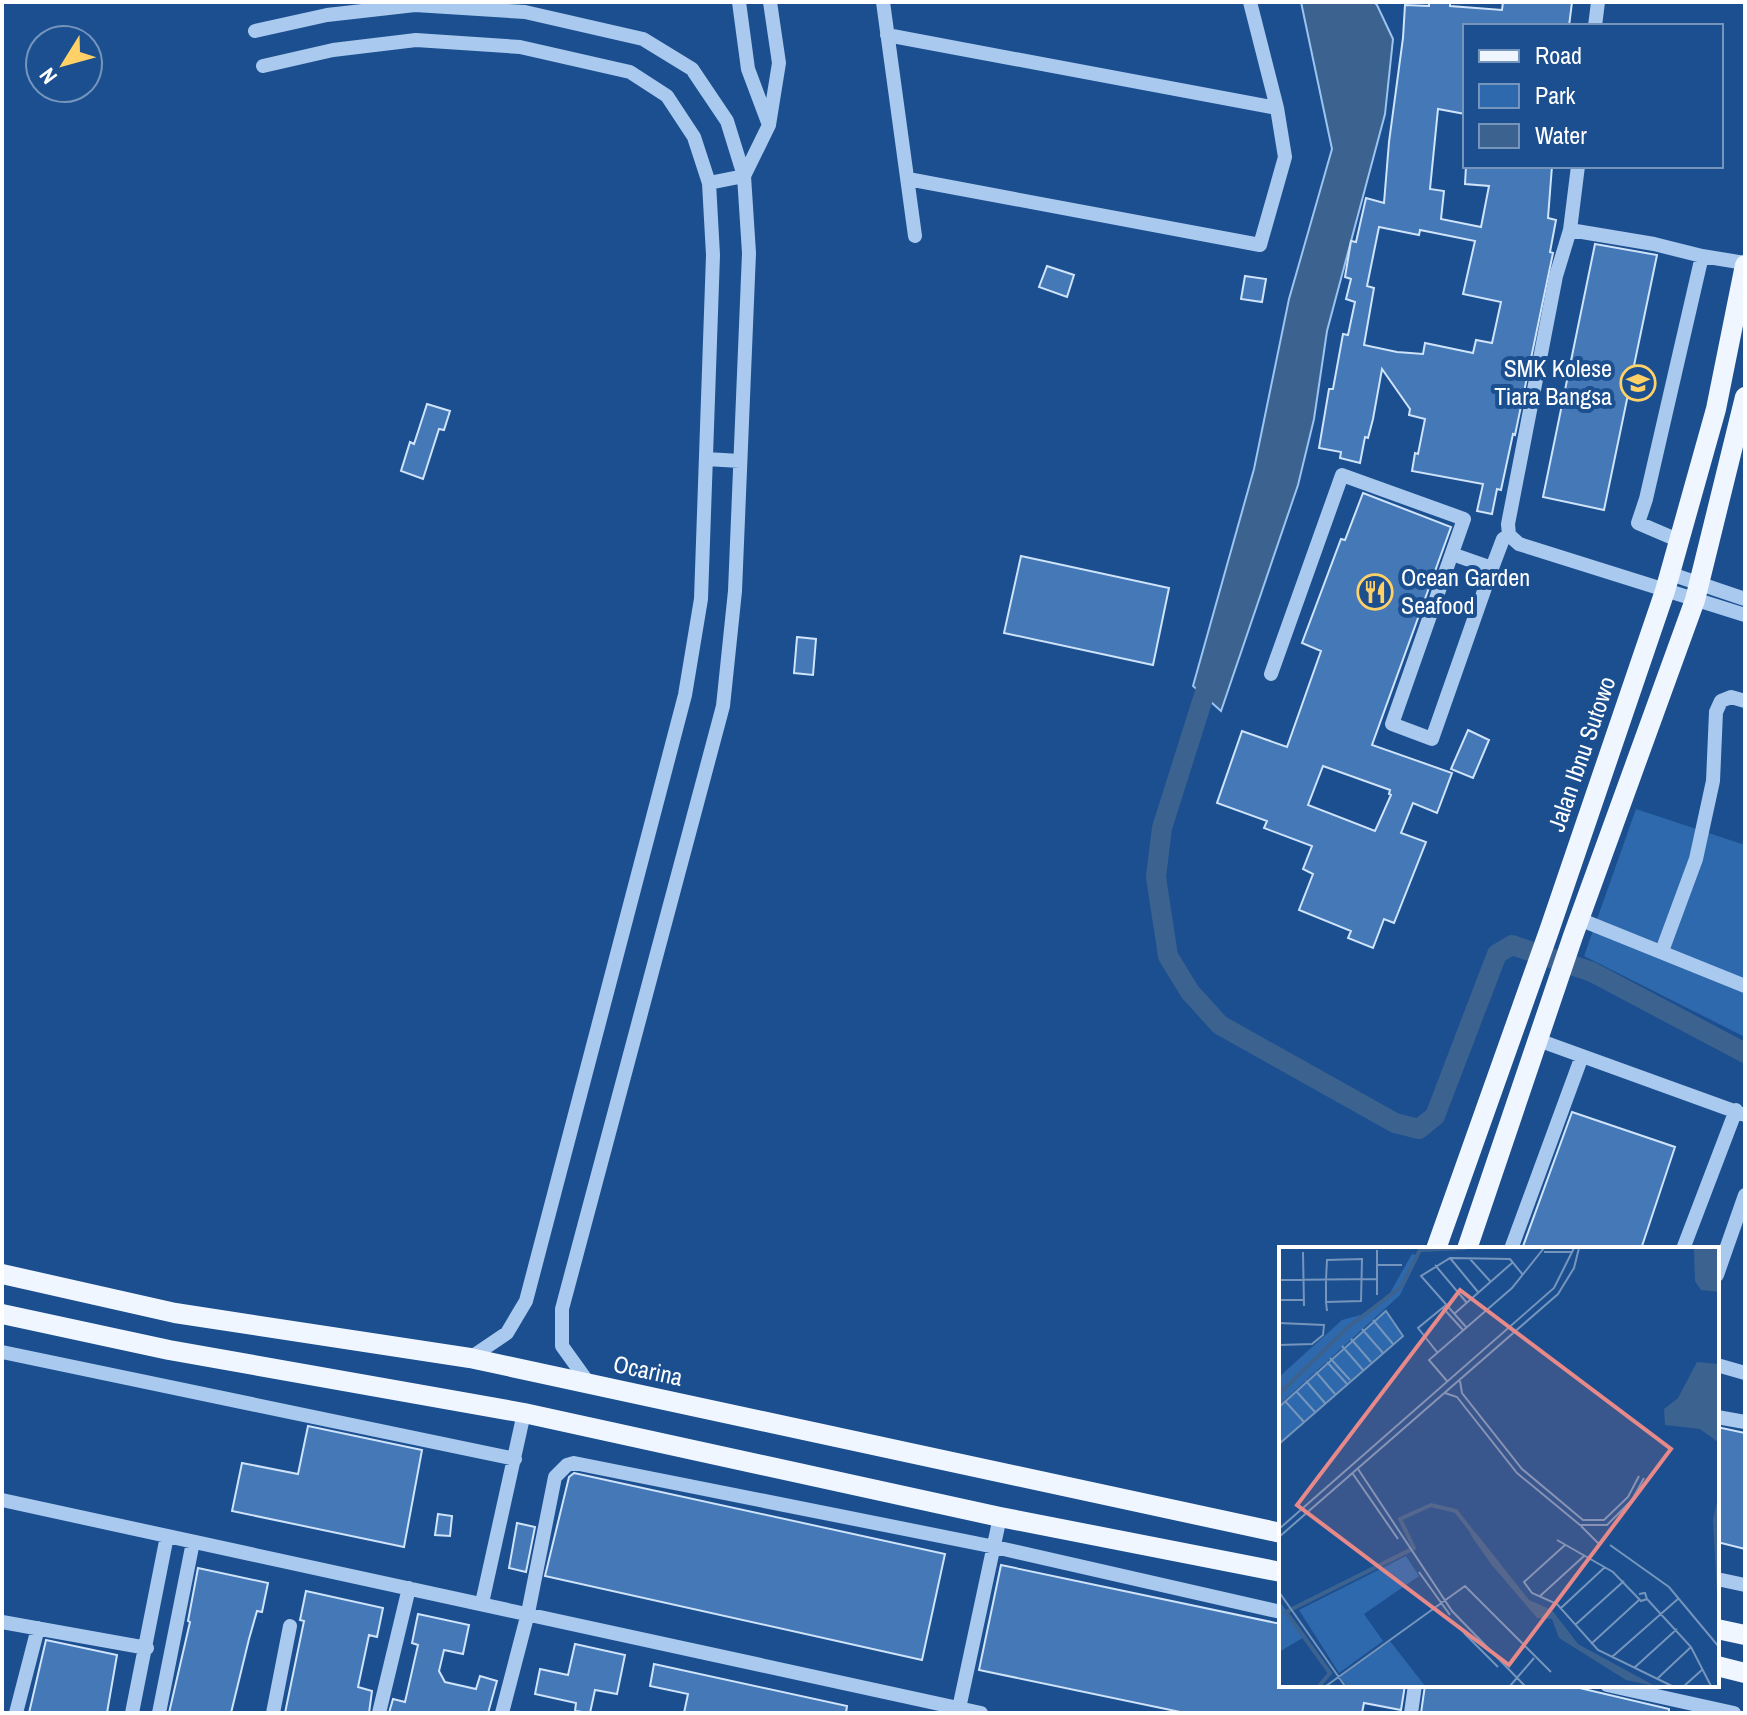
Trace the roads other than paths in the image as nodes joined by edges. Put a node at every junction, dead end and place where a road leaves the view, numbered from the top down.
1 (739, 2) edge
2 (770, 2) edge
3 (883, 2) edge
4 (1250, 2) edge
5 (1598, 2) edge
6 (1595, 24) edge
7 (255, 31) dead end
8 (887, 35) junction
9 (263, 66) dead end
10 (1277, 108) junction
11 (769, 125) junction
12 (1578, 168) edge
13 (744, 176) junction
14 (908, 179) junction
15 (709, 183) junction
16 (1570, 230) junction
17 (915, 236) dead end
18 (1702, 256) junction
19 (1745, 264) edge
20 (1745, 397) edge
21 (706, 459) junction
22 (740, 461) junction
23 (1509, 535) junction
24 (1680, 541) junction
25 (1452, 554) junction
26 (1492, 568) junction
27 (1668, 583) junction
28 (1697, 592) junction
29 (1745, 599) edge
30 (1745, 615) edge
31 (1271, 674) dead end
32 (1745, 701) edge
33 (1576, 928) junction
34 (1662, 951) junction
35 (1745, 986) edge
36 (1538, 1040) junction
37 (1582, 1056) junction
38 (1740, 1113) edge
39 (1745, 1195) edge
40 (1437, 1247) edge
41 (1468, 1247) edge
42 (1512, 1247) edge
43 (1684, 1247) edge
44 (1719, 1269) edge
45 (2, 1274) edge
46 (175, 1313) junction
47 (2, 1314) edge
48 (169, 1350) junction
49 (2, 1352) edge
50 (470, 1358) junction
51 (1719, 1366) edge
52 (1745, 1373) edge
53 (591, 1386) junction
54 (524, 1413) junction
55 (1719, 1417) edge
56 (1745, 1422) edge
57 (515, 1459) junction
58 (2, 1500) edge
59 (1000, 1517) junction
60 (1279, 1533) edge
61 (167, 1536) junction
62 (193, 1542) junction
63 (995, 1547) junction
64 (1279, 1572) edge
65 (1719, 1579) edge
66 (1745, 1585) edge
67 (409, 1588) junction
68 (482, 1603) junction
69 (1279, 1612) edge
70 (528, 1613) junction
71 (2, 1622) edge
72 (290, 1626) dead end
73 (38, 1628) junction
74 (1719, 1629) edge
75 (1745, 1635) edge
76 (147, 1648) junction
77 (1719, 1666) edge
78 (1745, 1673) edge
79 (1415, 1687) edge
80 (1616, 1687) edge
81 (958, 1711) edge
82 (16, 1713) edge
83 (132, 1713) edge
84 (159, 1713) edge
85 (273, 1713) edge
86 (379, 1713) edge
87 (502, 1713) edge
88 (981, 1713) edge
89 (1411, 1713) edge
90 (1734, 1713) edge

1 - 11 street
2 - 11 street
3 - 8 street
4 - 10 street
5 - 6 street
7 - 13 street
8 - 10 street
8 - 14 street
9 - 15 street
10 - 14 street
11 - 13 street
12 - 16 street
13 - 15 street
13 - 22 street
14 - 17 street
15 - 21 street
16 - 18 street
16 - 23 street
18 - 19 street
18 - 24 street
19 - 24 main road, Jalan Ibnu Sutowo
20 - 28 main road
21 - 22 street
21 - 50 street
22 - 53 street
23 - 26 street
23 - 27 street
24 - 27 main road, Jalan Ibnu Sutowo
25 - 26 street
25 - 26 street
25 - 31 street
27 - 28 street
27 - 40 main road, Jalan Ibnu Sutowo
28 - 29 street
28 - 30 street
28 - 33 main road
32 - 34 street
33 - 34 street
33 - 36 main road
34 - 35 street
36 - 37 street
36 - 41 main road
37 - 38 street
37 - 42 street
38 - 43 street
39 - 44 street
45 - 46 main road, Ocarina
46 - 48 main road
46 - 50 main road, Ocarina
47 - 48 main road
48 - 54 main road
49 - 57 street
50 - 53 main road, Ocarina
51 - 52 street
53 - 60 main road, Ocarina
54 - 57 street
54 - 59 main road
55 - 56 street
57 - 68 street
58 - 61 street
59 - 63 street
59 - 64 main road
61 - 62 street
61 - 76 street
62 - 67 street
62 - 84 street
63 - 69 street
63 - 70 street
63 - 81 street
65 - 66 street
67 - 68 street
67 - 86 street
68 - 70 street
70 - 81 street
70 - 87 street
71 - 73 street
72 - 85 street
73 - 76 street
73 - 82 street
74 - 75 main road
76 - 83 street
77 - 78 main road
79 - 89 street
80 - 90 street
81 - 88 street

